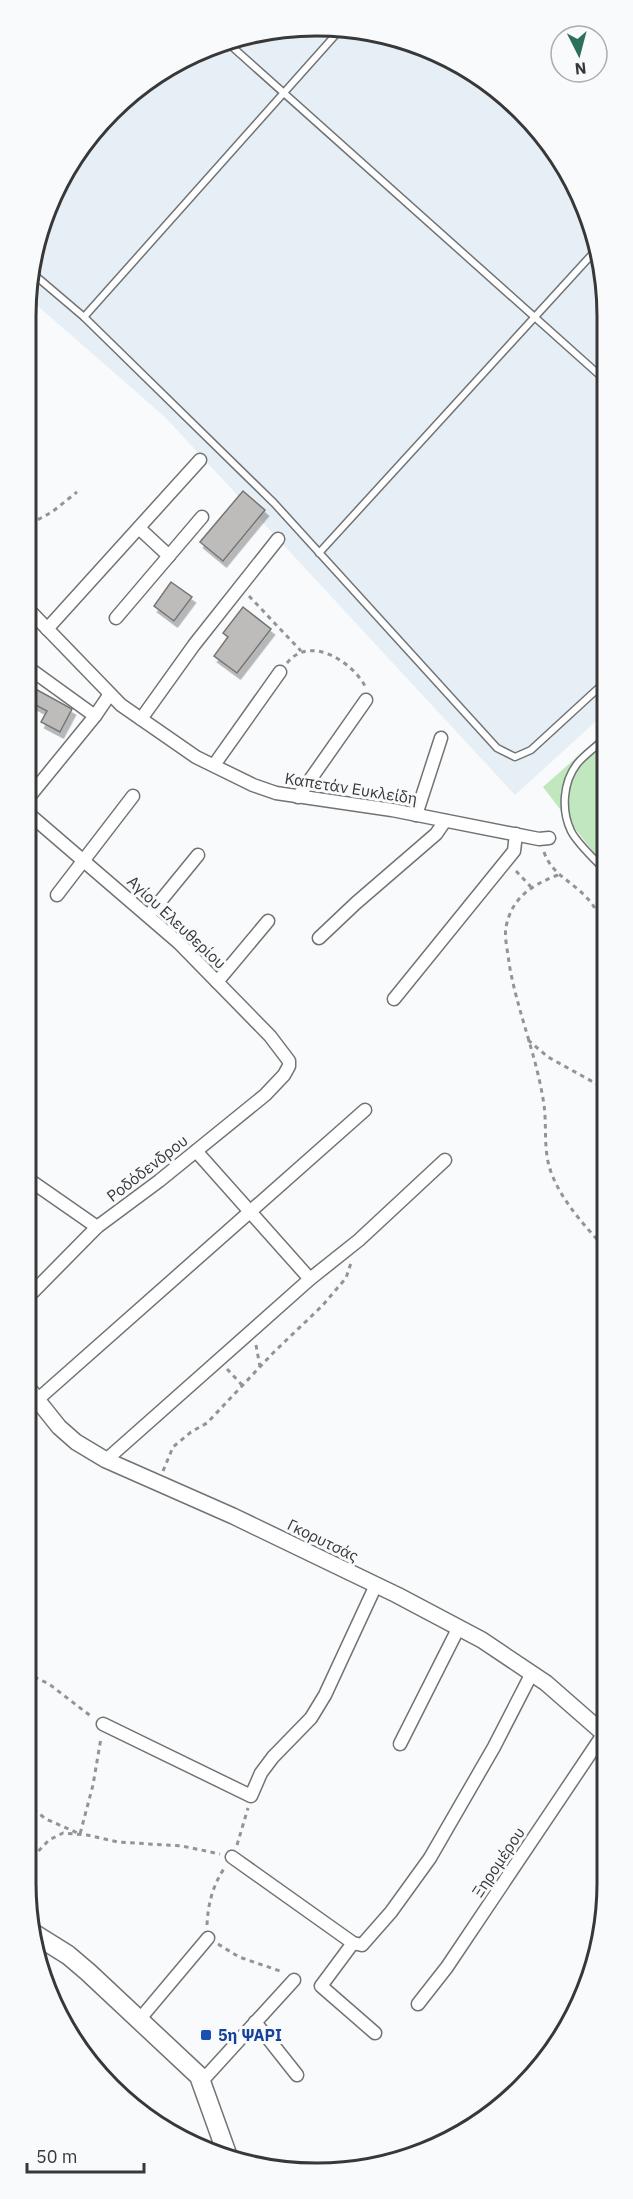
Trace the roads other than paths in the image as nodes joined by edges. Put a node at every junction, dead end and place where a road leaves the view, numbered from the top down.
1 (334, 37) edge
2 (234, 49) edge
3 (284, 93) junction
4 (590, 256) edge
5 (38, 278) edge
6 (84, 317) junction
7 (535, 318) junction
8 (597, 373) edge
9 (200, 460) dead end
10 (202, 517) dead end
11 (140, 529) junction
12 (278, 539) dead end
13 (319, 553) junction
14 (169, 556) junction
15 (36, 617) edge
16 (116, 618) dead end
17 (47, 629) junction
18 (280, 672) road end
19 (36, 673) edge
20 (597, 689) edge
21 (110, 694) junction
22 (366, 700) road end
23 (95, 716) junction
24 (141, 719) junction
25 (441, 738) dead end
26 (597, 745) edge
27 (214, 765) junction
28 (36, 788) edge
29 (133, 796) dead end
30 (298, 798) junction
31 (416, 815) junction
32 (36, 820) edge
33 (445, 821) junction
34 (516, 834) junction
35 (544, 839) road end
36 (198, 855) dead end
37 (84, 860) junction
38 (597, 861) edge
39 (57, 895) dead end
40 (149, 915) junction
41 (268, 921) dead end
42 (319, 938) dead end
43 (217, 982) junction
44 (394, 999) dead end
45 (289, 1066) joint
46 (365, 1110) dead end
47 (196, 1151) junction
48 (445, 1160) dead end
49 (36, 1185) edge
50 (249, 1210) junction
51 (97, 1227) junction
52 (310, 1279) junction
53 (36, 1289) edge
54 (37, 1400) joint
55 (106, 1460) junction
56 (376, 1585) junction
57 (459, 1627) junction
58 (532, 1673) junction
59 (103, 1724) road end
60 (597, 1730) edge
61 (597, 1742) edge
62 (400, 1744) dead end
63 (232, 1857) road end
64 (41, 1938) edge
65 (208, 1938) road end
66 (353, 1943) junction
67 (294, 1980) road end
68 (418, 2004) dead end
69 (139, 2020) junction
70 (255, 2022) junction
71 (375, 2033) dead end
72 (297, 2075) dead end
73 (202, 2081) junction
74 (225, 2148) edge

1 - 3 lane
2 - 3 lane
3 - 6 lane
3 - 7 lane
4 - 7 lane
5 - 6 lane
6 - 13 lane
7 - 8 lane
7 - 13 lane
9 - 11 street
10 - 14 street
11 - 14 street
11 - 17 street
12 - 24 street
13 - 20 lane
14 - 16 street
15 - 17 street, Καπετάν Ευκλείδη
17 - 21 street, Καπετάν Ευκλείδη
18 - 27 street
19 - 23 street
21 - 23 street
21 - 24 street, Καπετάν Ευκλείδη
22 - 30 street
23 - 28 street
24 - 27 street, Καπετάν Ευκλείδη
25 - 31 street
26 - 38 lane
27 - 30 street, Καπετάν Ευκλείδη
29 - 37 street
30 - 31 street, Καπετάν Ευκλείδη
31 - 33 street, Καπετάν Ευκλείδη
32 - 37 street, Αγίου Ελευθερίου
33 - 34 street, Καπετάν Ευκλείδη
33 - 42 street
34 - 35 street, Καπετάν Ευκλείδη
34 - 44 street
36 - 40 street
37 - 39 street
37 - 40 street, Αγίου Ελευθερίου
40 - 43 street, Αγίου Ελευθερίου
41 - 43 street
43 - 45 street, Αγίου Ελευθερίου
45 - 47 street, Ροδόδενδρου
46 - 50 street
47 - 50 street
47 - 51 street, Ροδόδενδρου
48 - 52 street
49 - 51 street
50 - 52 street
50 - 54 street
51 - 53 street, Ροδόδενδρου
52 - 55 street
54 - 55 street, Γκορυτσάς
55 - 56 street, Γκορυτσάς
56 - 57 street, Γκορυτσάς
56 - 59 street
57 - 58 street, Γκορυτσάς
57 - 62 street
58 - 60 street, Γκορυτσάς
58 - 66 street
61 - 68 street, Ξηρομέρου
63 - 66 street
64 - 69 main road
65 - 69 street
66 - 71 street
67 - 70 street
69 - 73 main road
70 - 72 street
70 - 73 street
73 - 74 main road

